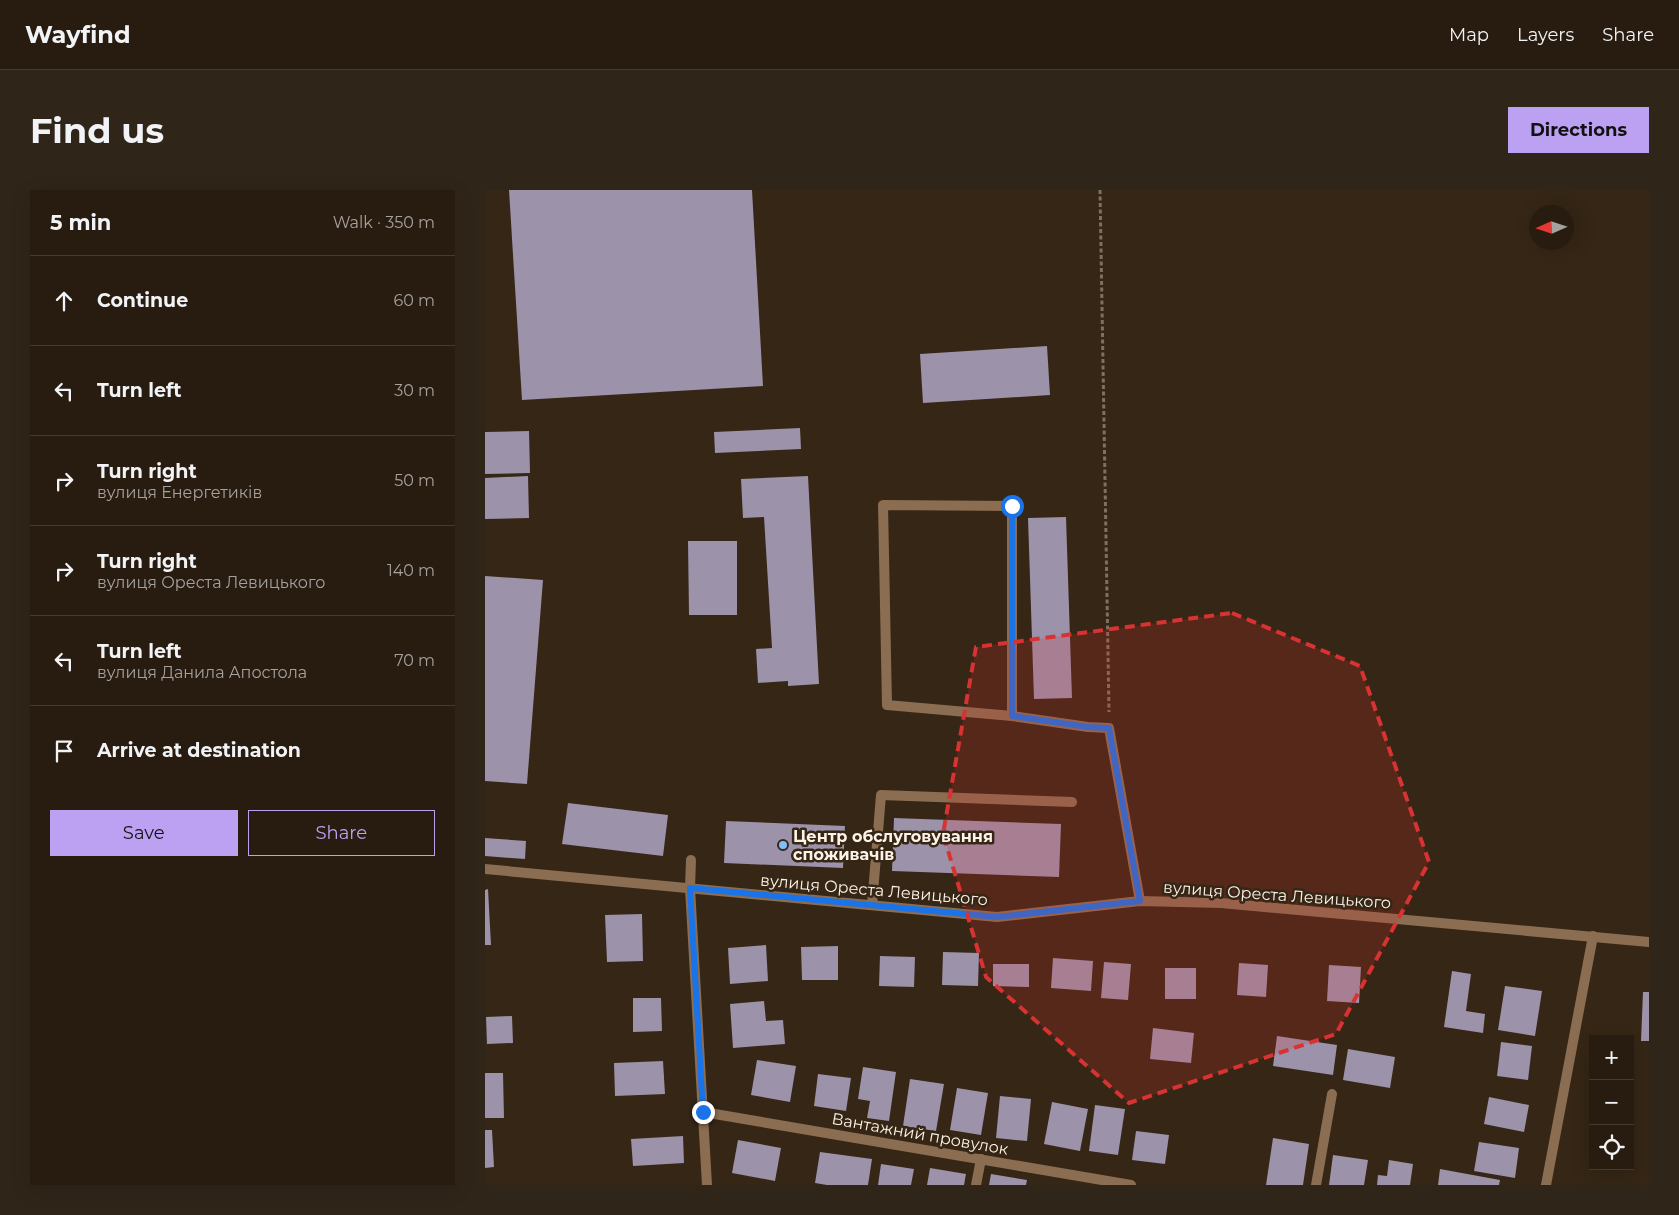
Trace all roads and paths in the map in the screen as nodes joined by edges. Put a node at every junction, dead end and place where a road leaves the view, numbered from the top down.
1 (1099, 190) edge
2 (1012, 716) junction
3 (1109, 728) junction
4 (1072, 802) dead end
5 (691, 860) dead end
6 (485, 869) edge
7 (690, 888) junction
8 (1140, 901) junction
9 (871, 905) junction
10 (1593, 936) junction
11 (1649, 942) edge
12 (1332, 1094) dead end
13 (703, 1112) junction
14 (981, 1159) junction
15 (707, 1185) edge
16 (976, 1185) edge
17 (1131, 1185) edge
18 (1316, 1185) edge
19 (1546, 1185) edge

1 - 3 path
2 - 2 street
2 - 3 street
3 - 8 street
4 - 9 street
5 - 7 street
6 - 7 street, вулиця Ореста Левицького
7 - 9 street, вулиця Ореста Левицького
7 - 13 street
8 - 9 street, вулиця Ореста Левицького
8 - 10 street, вулиця Ореста Левицького
10 - 11 street, вулиця Ореста Левицького
10 - 19 street
12 - 18 street
13 - 14 street, Вантажний провулок
13 - 15 street
14 - 16 street
14 - 17 street, Вантажний провулок

